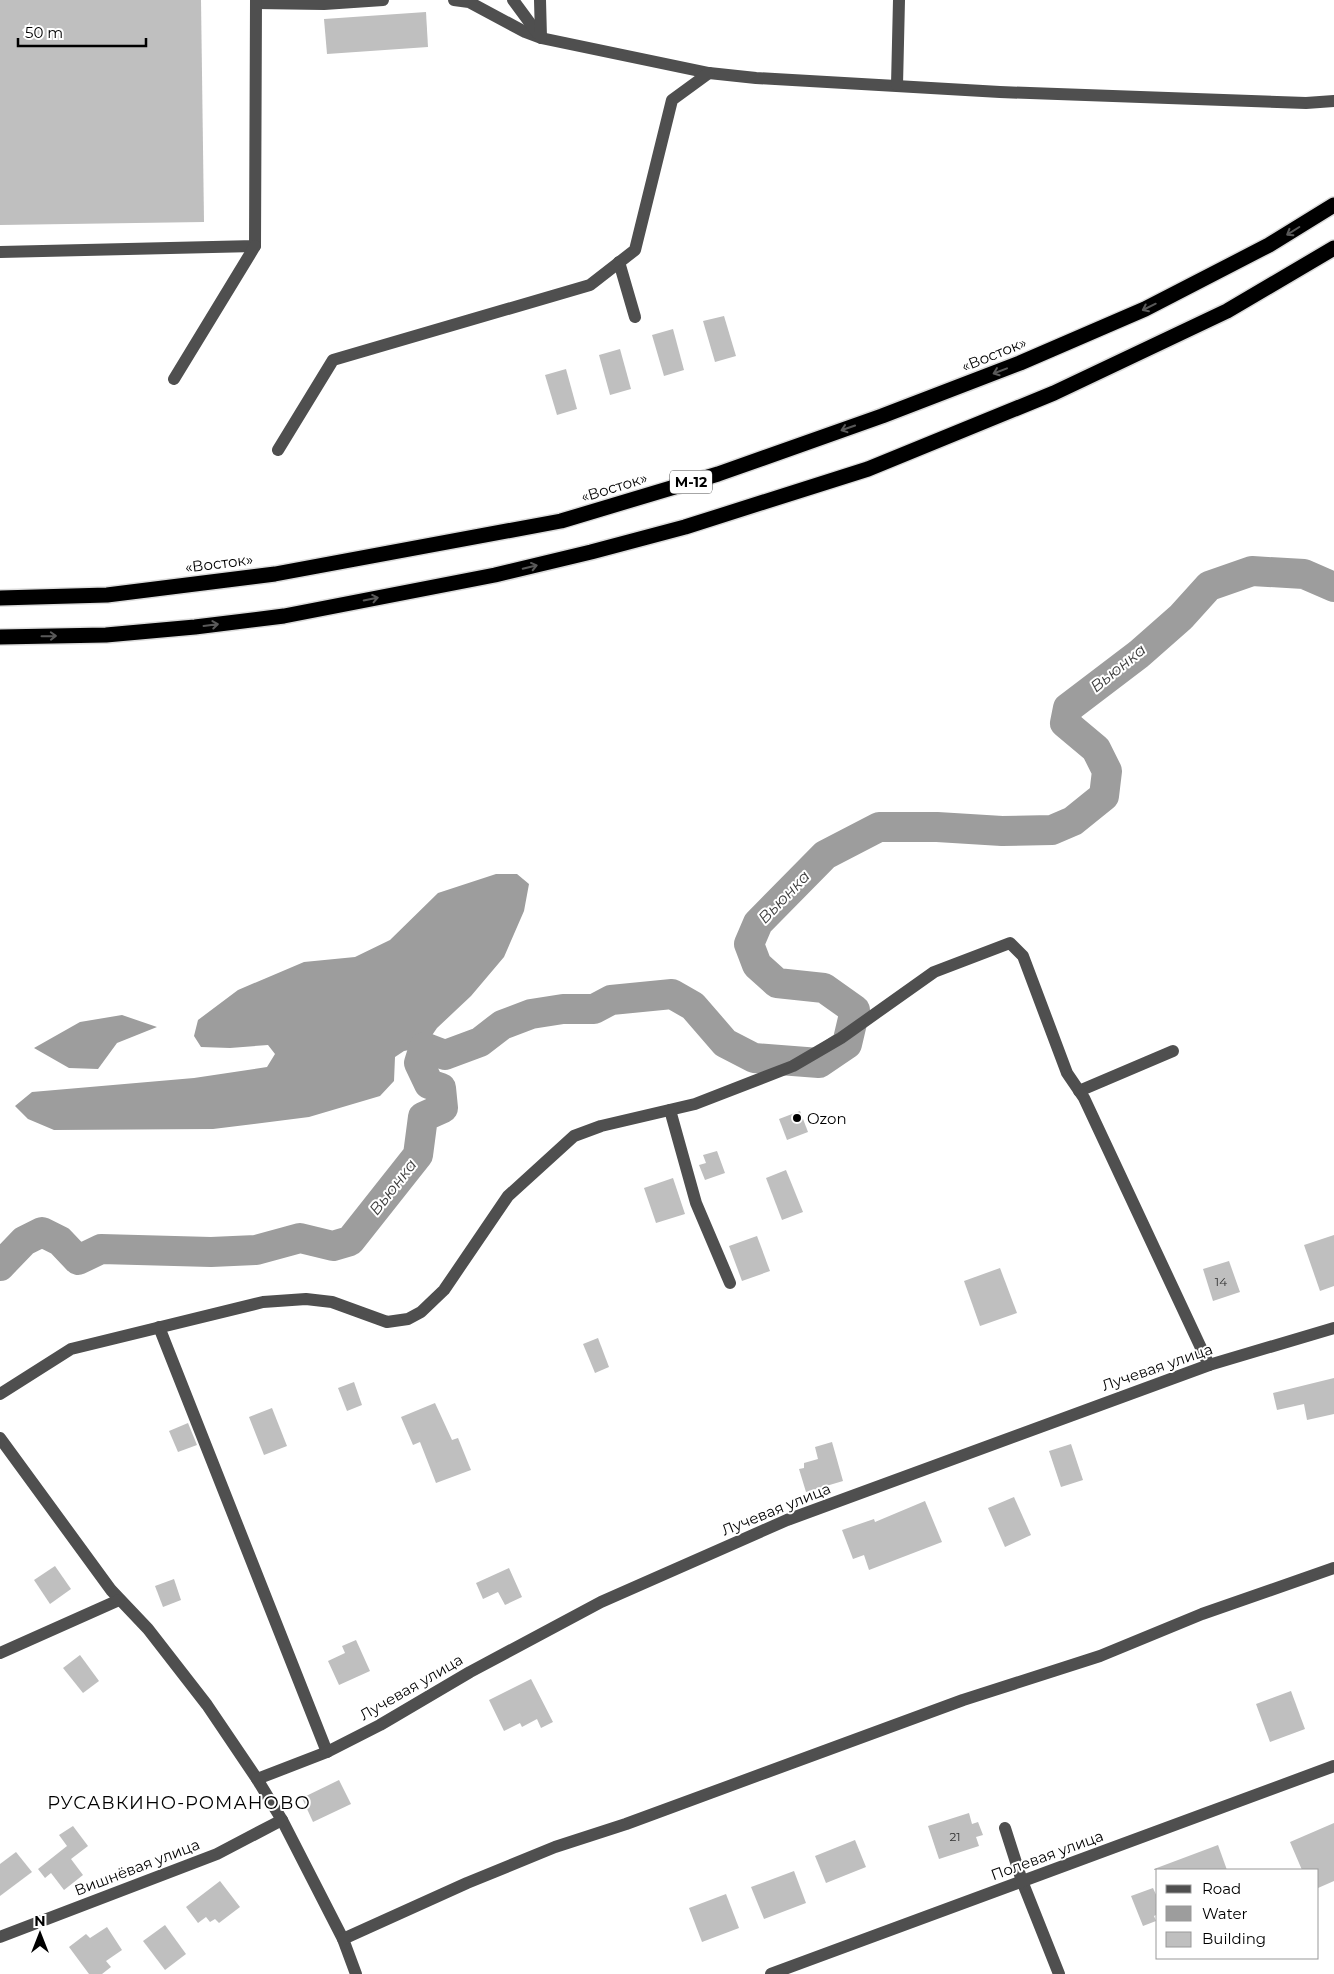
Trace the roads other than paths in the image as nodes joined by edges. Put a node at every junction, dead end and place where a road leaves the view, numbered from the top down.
1 (382, 0) edge
2 (454, 0) edge
3 (513, 0) edge
4 (540, 0) edge
5 (899, 0) edge
6 (256, 2) edge
7 (541, 38) junction
8 (709, 73) junction
9 (897, 85) junction
10 (1334, 101) edge
11 (1334, 205) edge
12 (255, 246) junction
13 (1334, 248) edge
14 (0, 252) edge
15 (619, 262) junction
16 (635, 317) dead end
17 (174, 379) dead end
18 (278, 450) dead end
19 (0, 598) edge
20 (0, 637) edge
21 (1173, 1051) dead end
22 (1079, 1091) junction
23 (670, 1110) junction
24 (730, 1283) dead end
25 (158, 1327) junction
26 (1334, 1328) edge
27 (1209, 1365) junction
28 (0, 1394) edge
29 (0, 1438) edge
30 (1334, 1568) edge
31 (119, 1600) junction
32 (0, 1653) edge
33 (327, 1752) junction
34 (1334, 1766) edge
35 (257, 1779) junction
36 (282, 1820) junction
37 (1005, 1828) dead end
38 (1022, 1881) junction
39 (0, 1936) edge
40 (343, 1939) junction
41 (356, 1974) edge
42 (771, 1974) edge
43 (1059, 1974) edge

1 - 6 street
2 - 7 street
3 - 7 street
4 - 7 street
5 - 9 street
6 - 12 street
7 - 8 street
8 - 9 street
8 - 15 street
9 - 10 street
11 -> 19 highway, «Восток» / М-12
12 - 14 street
12 - 17 street
20 -> 13 highway
15 - 16 street
15 - 18 street
21 - 22 street
22 - 23 street
22 - 27 street
23 - 24 street
23 - 25 street
25 - 28 street
25 - 33 street
26 - 27 street, Лучевая улица
27 - 33 street, Лучевая улица
29 - 31 street
30 - 40 street
31 - 32 street
31 - 35 street
33 - 35 street, Лучевая улица
34 - 38 street, Полевая улица
35 - 36 street
36 - 39 street, Вишнёвая улица
36 - 40 street
37 - 38 street
38 - 42 street, Полевая улица
38 - 43 street
40 - 41 street

